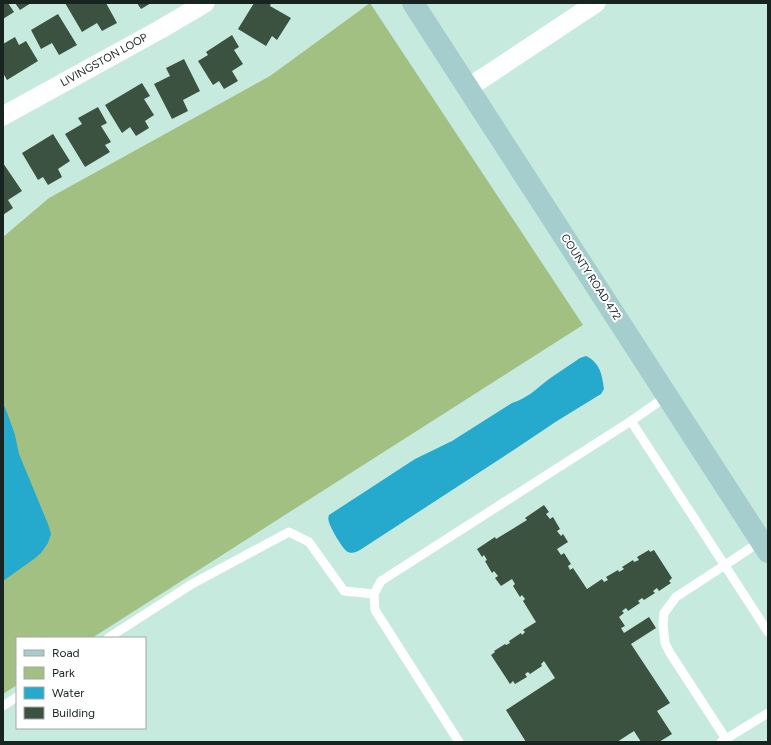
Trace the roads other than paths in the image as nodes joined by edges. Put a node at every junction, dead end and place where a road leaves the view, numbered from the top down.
1 (205, 3) edge
2 (413, 3) edge
3 (596, 3) edge
4 (468, 88) junction
5 (3, 116) edge
6 (667, 396) junction
7 (631, 421) junction
8 (765, 546) edge
9 (725, 566) junction
10 (374, 594) junction
11 (768, 632) edge
12 (110, 637) edge
13 (16, 698) edge
14 (3, 706) edge
15 (768, 712) edge
16 (724, 740) edge
17 (459, 742) edge

1 - 5 street, LIVINGSTON LOOP
2 - 4 street, COUNTY ROAD 472
3 - 4 street
4 - 6 street, COUNTY ROAD 472
6 - 7 lane
6 - 8 street, COUNTY ROAD 472
7 - 9 lane
7 - 10 lane
8 - 9 lane
9 - 11 lane
9 - 16 lane
10 - 12 lane
10 - 17 lane
13 - 14 lane
15 - 16 lane

